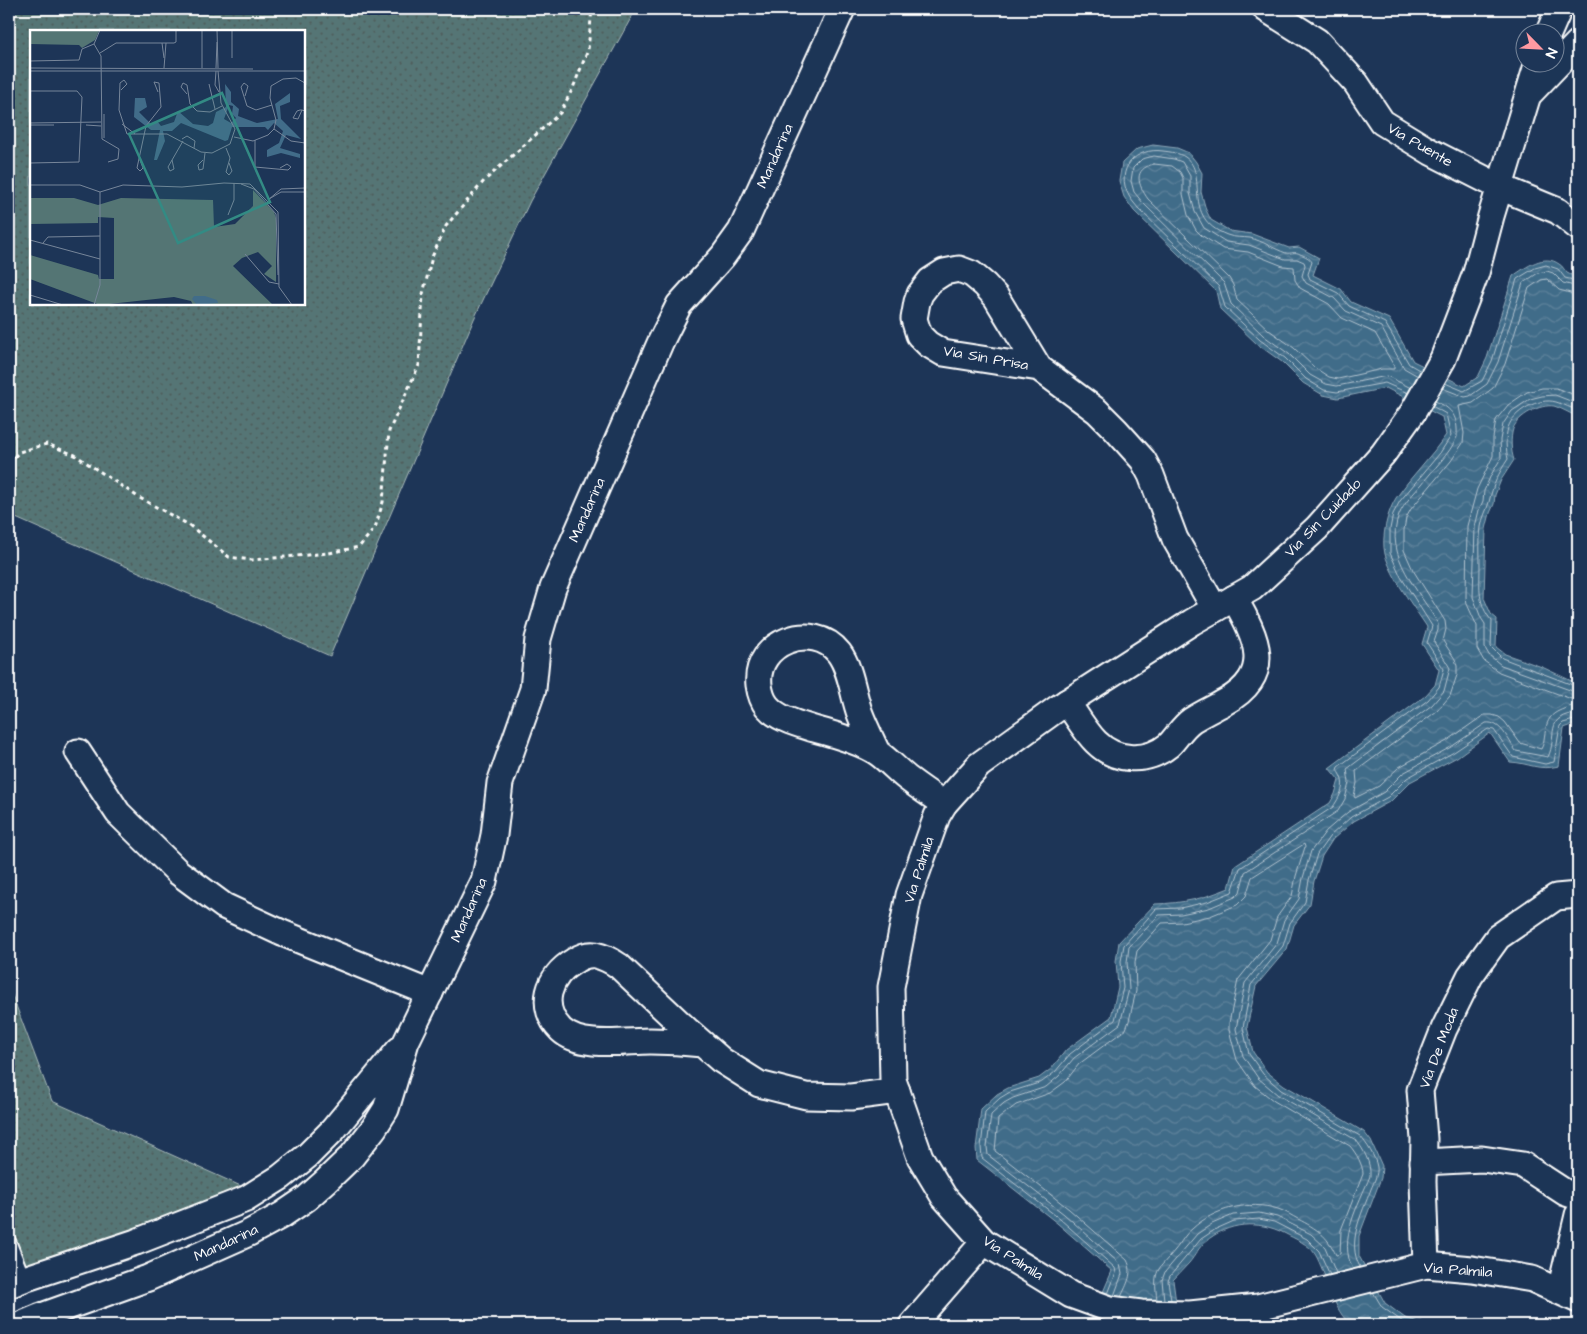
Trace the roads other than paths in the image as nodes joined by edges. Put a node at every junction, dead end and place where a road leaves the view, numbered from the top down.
1 (842, 9) edge
2 (1266, 9) edge
3 (1559, 9) edge
4 (1553, 22) edge
5 (1578, 43) edge
6 (1535, 72) edge
7 (1527, 96) junction
8 (1500, 187) junction
9 (1578, 227) edge
10 (1038, 368) junction
11 (1224, 604) junction
12 (1067, 702) junction
13 (78, 752) dead end
14 (877, 752) junction
15 (944, 804) junction
16 (1578, 895) edge
17 (430, 993) junction
18 (406, 1042) junction
19 (703, 1044) junction
20 (897, 1091) junction
21 (1423, 1162) junction
22 (1578, 1197) edge
23 (1578, 1215) edge
24 (9, 1242) edge
25 (136, 1242) junction
26 (984, 1242) junction
27 (1426, 1265) junction
28 (148, 1278) junction
29 (16, 1282) edge
30 (1569, 1296) edge
31 (33, 1322) edge
32 (912, 1325) edge

1 - 17 street, Mandarina
2 - 8 street, Via Puente
3 - 4 street
5 - 7 street, Via Sin Cuidado
6 - 7 street, Via Sin Cuidado
7 - 8 street, Via Sin Cuidado
8 - 9 street, Via Puente
8 - 11 street, Via Sin Cuidado
10 - 10 street, Via Sin Prisa
10 - 11 street, Via Sin Prisa
11 - 12 street, Via Sin Cuidado
11 - 12 street, Via Sin Prisa
12 - 15 street, Via Sin Cuidado
13 - 17 street
14 - 14 street
14 - 15 street
15 - 20 street, Via Palmila
16 - 21 street, Via De Moda
17 - 18 street, Mandarina
18 - 25 street, Mandarina
18 - 28 street, Mandarina
19 - 19 street
19 - 20 street
20 - 26 street, Via Palmila
21 - 22 street
21 - 27 street, Via De Moda
23 - 30 street
24 - 29 lane
25 - 28 street
25 - 29 street, Mandarina
26 - 27 street, Via Palmila
26 - 32 street
27 - 30 street, Via Palmila
28 - 31 street, Mandarina
29 - 31 street

